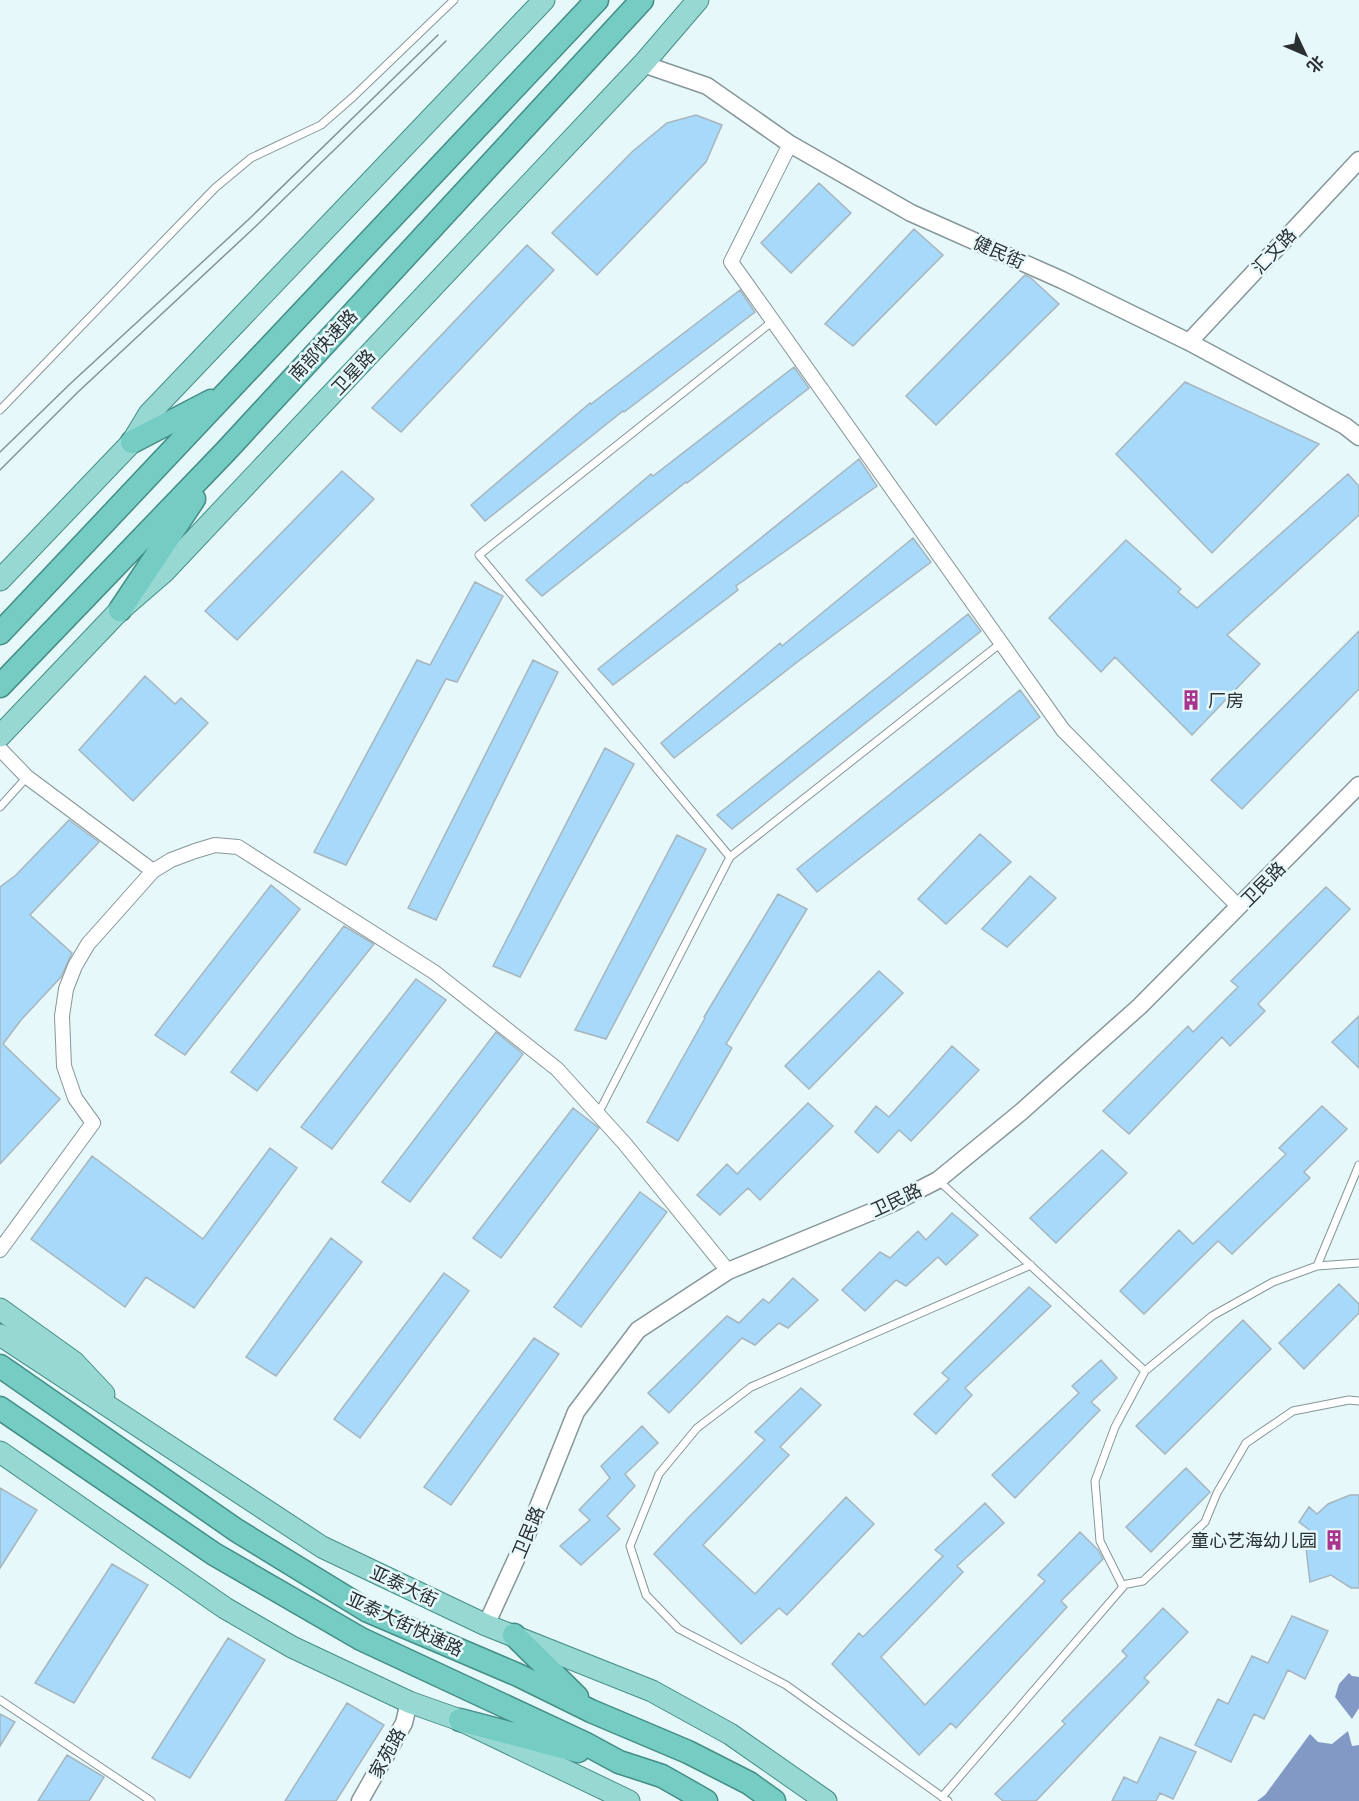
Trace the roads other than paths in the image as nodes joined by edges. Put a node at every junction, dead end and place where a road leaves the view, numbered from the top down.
1 (454, 0) edge
2 (544, 0) edge
3 (597, 0) edge
4 (642, 0) edge
5 (698, 0) edge
6 (643, 64) junction
7 (790, 144) junction
8 (1359, 160) edge
9 (773, 321) junction
10 (1189, 342) junction
11 (228, 392) junction
12 (0, 410) edge
13 (1359, 437) edge
14 (132, 442) junction
15 (226, 451) junction
16 (0, 580) edge
17 (120, 610) junction
18 (0, 633) edge
19 (1001, 643) junction
20 (0, 686) edge
21 (0, 736) edge
22 (0, 749) edge
23 (27, 777) junction
24 (1359, 785) edge
25 (0, 807) edge
26 (730, 857) junction
27 (153, 871) junction
28 (1239, 908) junction
29 (598, 1114) junction
30 (1359, 1165) edge
31 (938, 1179) junction
32 (0, 1250) edge
33 (1359, 1263) edge
34 (1031, 1265) junction
35 (1317, 1266) junction
36 (728, 1271) junction
37 (0, 1309) edge
38 (0, 1335) edge
39 (0, 1366) edge
40 (1145, 1371) junction
41 (1359, 1401) edge
42 (0, 1408) edge
43 (129, 1420) junction
44 (0, 1452) edge
45 (1122, 1586) junction
46 (486, 1625) junction
47 (514, 1635) junction
48 (0, 1700) edge
49 (409, 1702) junction
50 (591, 1711) junction
51 (460, 1720) junction
52 (619, 1762) junction
53 (945, 1799) edge
54 (152, 1801) edge
55 (360, 1801) edge
56 (629, 1801) edge
57 (706, 1801) edge
58 (774, 1801) edge
59 (826, 1801) edge

1 - 12 lane
2 - 14 main road
3 - 11 highway, 南部快速路
4 - 15 highway, 南部快速路
5 - 6 main road, 卫星路
6 - 7 street, 健民街
6 - 17 main road, 卫星路
7 - 9 street
7 - 10 street, 健民街
8 - 10 street, 汇文路
9 - 19 street
9 - 26 lane
10 - 13 street, 健民街
11 - 14 highway
11 - 18 highway, 南部快速路
14 - 16 main road
15 - 17 highway
15 - 20 highway, 南部快速路
17 - 21 main road, 卫星路
19 - 26 lane
19 - 28 street
22 - 23 street
23 - 25 lane
23 - 27 street
24 - 28 street, 卫民路
26 - 29 lane
27 - 29 street
27 - 32 street
28 - 31 street, 卫民路
29 - 36 street
30 - 35 lane
31 - 34 lane
31 - 36 street, 卫民路
33 - 35 lane
34 - 40 lane
34 - 53 lane
35 - 40 lane
36 - 46 street, 卫民路
37 - 43 main road
38 - 43 main road, 亚泰大街
39 - 50 highway, 亚泰大街快速路
40 - 45 lane
41 - 45 lane
42 - 52 highway, 亚泰大街快速路
43 - 46 main road, 亚泰大街
44 - 49 main road
45 - 53 lane
46 - 47 main road, 亚泰大街
47 - 50 highway
47 - 59 main road, 亚泰大街
48 - 54 lane
49 - 51 main road
49 - 55 street, 家苑路
50 - 58 highway, 亚泰大街快速路
51 - 52 highway
51 - 56 main road
52 - 57 highway, 亚泰大街快速路

